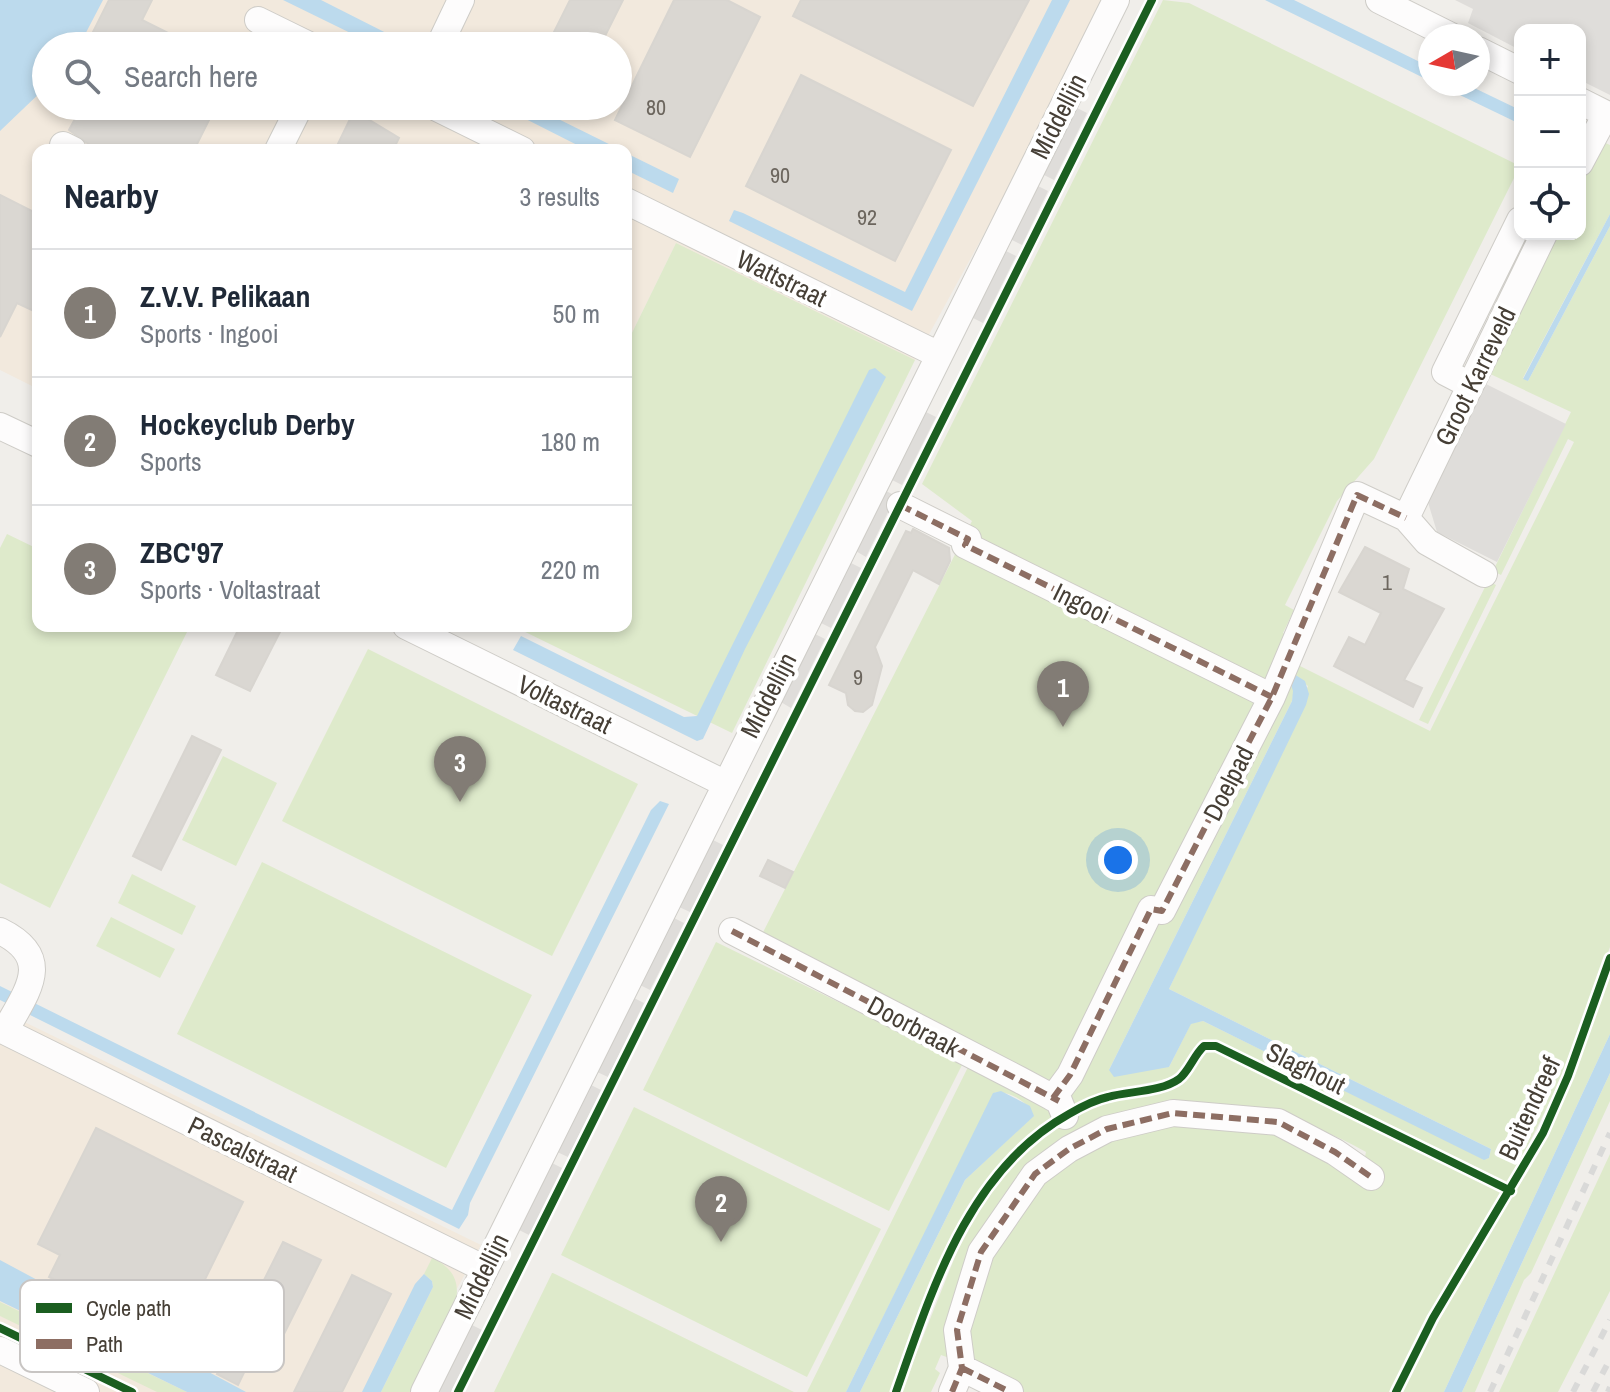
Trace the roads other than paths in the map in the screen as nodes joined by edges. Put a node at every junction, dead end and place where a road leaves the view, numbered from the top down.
1 (461, 0) edge
2 (1116, 0) edge
3 (1379, 0) edge
4 (258, 20) dead end
5 (1427, 24) edge
6 (282, 32) edge
7 (446, 32) edge
8 (1490, 56) edge
9 (1514, 68) edge
10 (1586, 104) edge
11 (1608, 115) edge
12 (293, 120) edge
13 (461, 120) edge
14 (281, 144) edge
15 (510, 144) edge
16 (1586, 153) edge
17 (632, 204) edge
18 (1514, 232) edge
19 (1541, 240) edge
20 (939, 355) junction
21 (1470, 385) junction
22 (0, 426) edge
23 (32, 441) edge
24 (900, 505) dead end
25 (1406, 518) junction
26 (1484, 574) dead end
27 (418, 632) edge
28 (1272, 697) junction
29 (724, 783) junction
30 (0, 931) edge
31 (732, 931) dead end
32 (2, 1030) edge
33 (1059, 1107) joint
34 (1371, 1177) dead end
35 (485, 1269) junction
36 (0, 1350) edge
37 (20, 1360) edge
38 (45, 1372) edge
39 (957, 1380) edge
40 (86, 1392) edge
41 (424, 1392) edge
42 (1010, 1392) edge

1 - 7 street
2 - 20 street, Middellijn
3 - 5 street
4 - 6 street
8 - 9 street
10 - 11 street
11 - 16 street
12 - 14 street
13 - 15 street
17 - 20 street, Wattstraat
18 - 21 street
19 - 21 street, Groot Karreveld
20 - 29 street, Middellijn
21 - 25 street, Groot Karreveld
22 - 23 street
24 - 28 street, Ingooi
25 - 26 street
25 - 28 street, Doelpad
27 - 29 street, Voltastraat
28 - 33 street, Doelpad
29 - 35 street, Middellijn
30 - 32 street
31 - 33 street, Doorbraak
32 - 35 street, Pascalstraat
34 - 39 street
35 - 41 street, Middellijn
36 - 37 street
38 - 40 street
39 - 42 street

